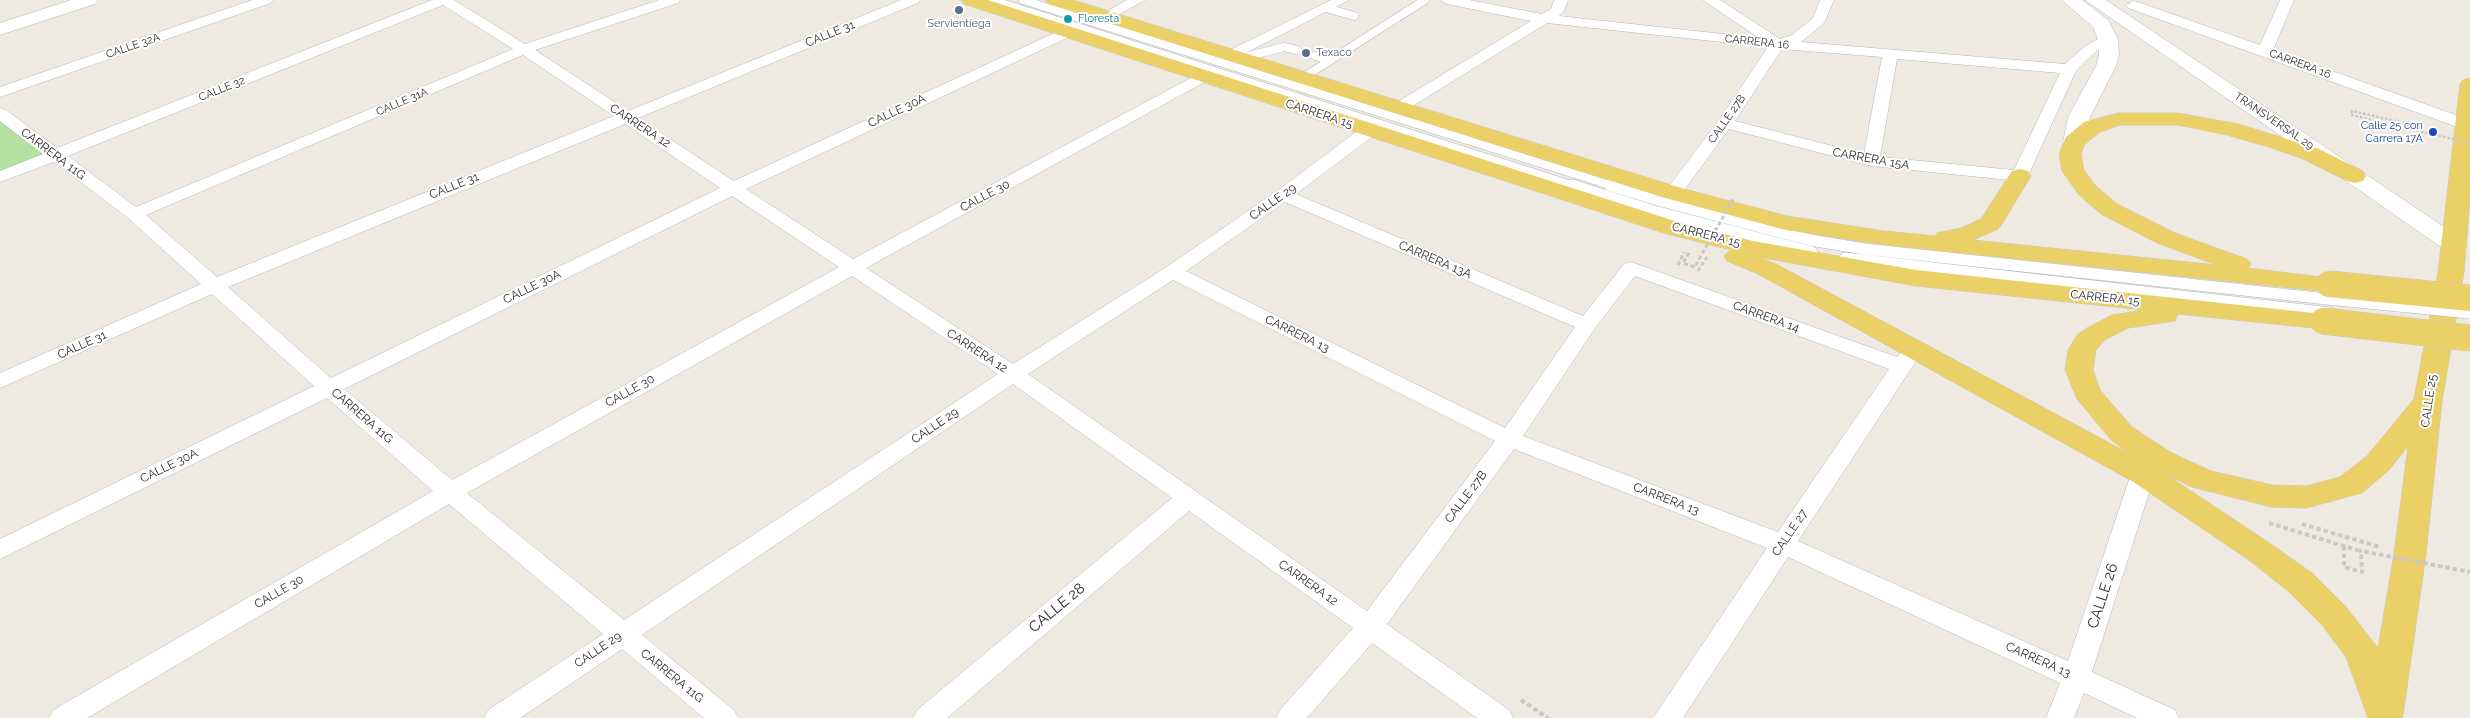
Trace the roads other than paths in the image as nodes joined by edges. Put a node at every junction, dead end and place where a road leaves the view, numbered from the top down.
1 (51, 0) edge
2 (89, 0) edge
3 (266, 0) edge
4 (444, 0) edge
5 (673, 0) edge
6 (913, 0) edge
7 (970, 0) edge
8 (992, 0) edge
9 (1023, 0) edge
10 (1054, 0) edge
11 (1138, 0) edge
12 (1342, 0) edge
13 (1425, 0) edge
14 (1447, 0) edge
15 (1561, 0) edge
16 (1710, 0) edge
17 (1827, 0) edge
18 (2071, 0) edge
19 (2094, 0) edge
20 (2287, 0) edge
21 (2133, 5) dead end
22 (1326, 8) junction
23 (0, 16) edge
24 (1106, 16) junction
25 (1354, 16) dead end
26 (1544, 19) junction
27 (1373, 22) dead end
28 (1385, 26) junction
29 (0, 29) edge
30 (1068, 32) junction
31 (2108, 39) junction
32 (1261, 40) junction
33 (1778, 44) junction
34 (1284, 47) junction
35 (525, 50) junction
36 (1297, 50) dead end
37 (2265, 51) junction
38 (1890, 54) junction
39 (1236, 56) junction
40 (1315, 56) dead end
41 (1330, 60) junction
42 (2068, 69) junction
43 (1205, 76) junction
44 (1304, 77) junction
45 (2470, 84) edge
46 (0, 92) edge
47 (1400, 107) junction
48 (0, 113) edge
49 (625, 116) junction
50 (1725, 122) junction
51 (1370, 130) junction
52 (2468, 133) edge
53 (2074, 142) junction
54 (55, 156) junction
55 (1870, 161) junction
56 (2020, 176) junction
57 (2355, 176) junction
58 (0, 177) edge
59 (734, 188) junction
60 (1673, 194) junction
61 (1283, 195) junction
62 (134, 214) junction
63 (1679, 238) junction
64 (1884, 238) junction
65 (2453, 244) junction
66 (851, 268) junction
67 (1631, 268) joint
68 (1172, 272) junction
69 (2302, 281) junction
70 (214, 285) junction
71 (2470, 298) edge
72 (2328, 304) junction
73 (2210, 309) junction
74 (2470, 313) edge
75 (1587, 325) junction
76 (2470, 328) edge
77 (2470, 338) edge
78 (1907, 357) junction
79 (1013, 374) junction
80 (0, 381) edge
81 (328, 387) junction
82 (2428, 401) junction
83 (1509, 439) junction
84 (2143, 474) junction
85 (450, 492) junction
86 (1188, 498) junction
87 (1783, 544) junction
88 (0, 550) edge
89 (1370, 627) junction
90 (620, 634) junction
91 (2076, 678) junction
92 (2385, 717) edge
93 (63, 718) edge
94 (498, 718) edge
95 (724, 718) edge
96 (927, 718) edge
97 (1290, 718) edge
98 (1499, 718) edge
99 (1667, 718) edge
100 (2060, 718) edge
101 (2165, 718) edge

1 - 23 street
2 - 29 street
3 - 46 street, CALLE 32A
4 - 35 street, CARRERA 12
4 - 54 street, CALLE 32
5 - 35 street, CALLE 31A
6 - 49 street, CALLE 31
7 - 30 main road, CARRERA 15
8 - 72 lane
9 - 72 lane
10 - 24 main road, CARRERA 15
11 - 24 street
12 - 22 street
13 - 28 lane
14 - 26 street, CARRERA 16
15 - 26 street
16 - 33 street
17 - 33 street
18 - 31 street
19 - 57 street, TRANSVERSAL 29
20 - 37 street
21 - 37 street, CARRERA 16
22 - 25 lane
22 - 32 street
24 - 39 main road, CARRERA 15
26 - 33 street, CARRERA 16
26 - 47 street
27 - 28 lane
28 - 41 lane
30 - 43 main road, CARRERA 15
30 - 59 street, CALLE 30A
31 - 42 street
31 - 53 street
32 - 34 lane
32 - 39 street
33 - 38 street, CARRERA 16
33 - 50 street, CALLE 27B
34 - 36 lane
34 - 39 lane
35 - 49 street, CARRERA 12
35 - 62 street, CALLE 31A
37 - 52 street, CARRERA 16
38 - 42 street, CARRERA 16
38 - 55 street
39 - 44 main road, CARRERA 15
40 - 41 lane
41 - 44 lane
42 - 56 street
43 - 51 main road, CARRERA 15
43 - 66 street, CALLE 30
44 - 47 main road, CARRERA 15
45 - 52 main road, CALLE 25
47 - 60 main road, CARRERA 15
48 - 54 street, CARRERA 11G
49 - 59 street, CARRERA 12
49 - 70 street, CALLE 31
50 - 55 street, CARRERA 15A
50 - 60 street, CALLE 27B
51 - 61 street, CALLE 29
51 - 63 main road, CARRERA 15
52 - 65 main road, CALLE 25
53 - 57 main road
53 - 69 main road
54 - 58 street, CALLE 32
54 - 62 street, CARRERA 11G
55 - 56 street, CARRERA 15A
56 - 64 main road
57 - 65 street, TRANSVERSAL 29
59 - 66 street, CARRERA 12
59 - 81 street, CALLE 30A
60 - 64 main road, CARRERA 15
61 - 68 street, CALLE 29
61 - 75 street, CARRERA 13A
62 - 70 street, CARRERA 11G
63 - 73 main road, CARRERA 15
63 - 78 main road
64 - 69 main road, CARRERA 15
65 - 82 main road, CALLE 25
66 - 79 street, CARRERA 12
66 - 85 street, CALLE 30
67 - 75 street, CALLE 27B
67 - 78 street, CARRERA 14
68 - 79 street, CALLE 29
68 - 83 street, CARRERA 13
69 - 72 main road, CARRERA 15
70 - 80 street, CALLE 31
70 - 81 street, CARRERA 11G
71 - 72 main road, CARRERA 15, bridge
72 - 73 main road, CARRERA 15
72 - 74 lane, bridge
72 - 76 lane
72 - 77 main road, CARRERA 15, bridge
73 - 82 main road
75 - 83 street, CALLE 27B
78 - 84 main road
78 - 87 street, CALLE 27
79 - 86 street, CARRERA 12
79 - 90 street, CALLE 29
81 - 85 street, CARRERA 11G
81 - 88 street, CALLE 30A
82 - 92 main road, CALLE 25
83 - 87 street, CARRERA 13
83 - 89 street, CALLE 27B
84 - 91 street, CALLE 26
84 - 92 main road
85 - 90 street, CARRERA 11G
85 - 93 street, CALLE 30
86 - 89 street, CARRERA 12
86 - 96 street, CALLE 28
87 - 91 street, CARRERA 13
87 - 99 street, CALLE 27
89 - 97 street, CALLE 27B
89 - 98 street, CARRERA 12
90 - 94 street, CALLE 29
90 - 95 street, CARRERA 11G
91 - 100 street, CALLE 26
91 - 101 street, CARRERA 13

